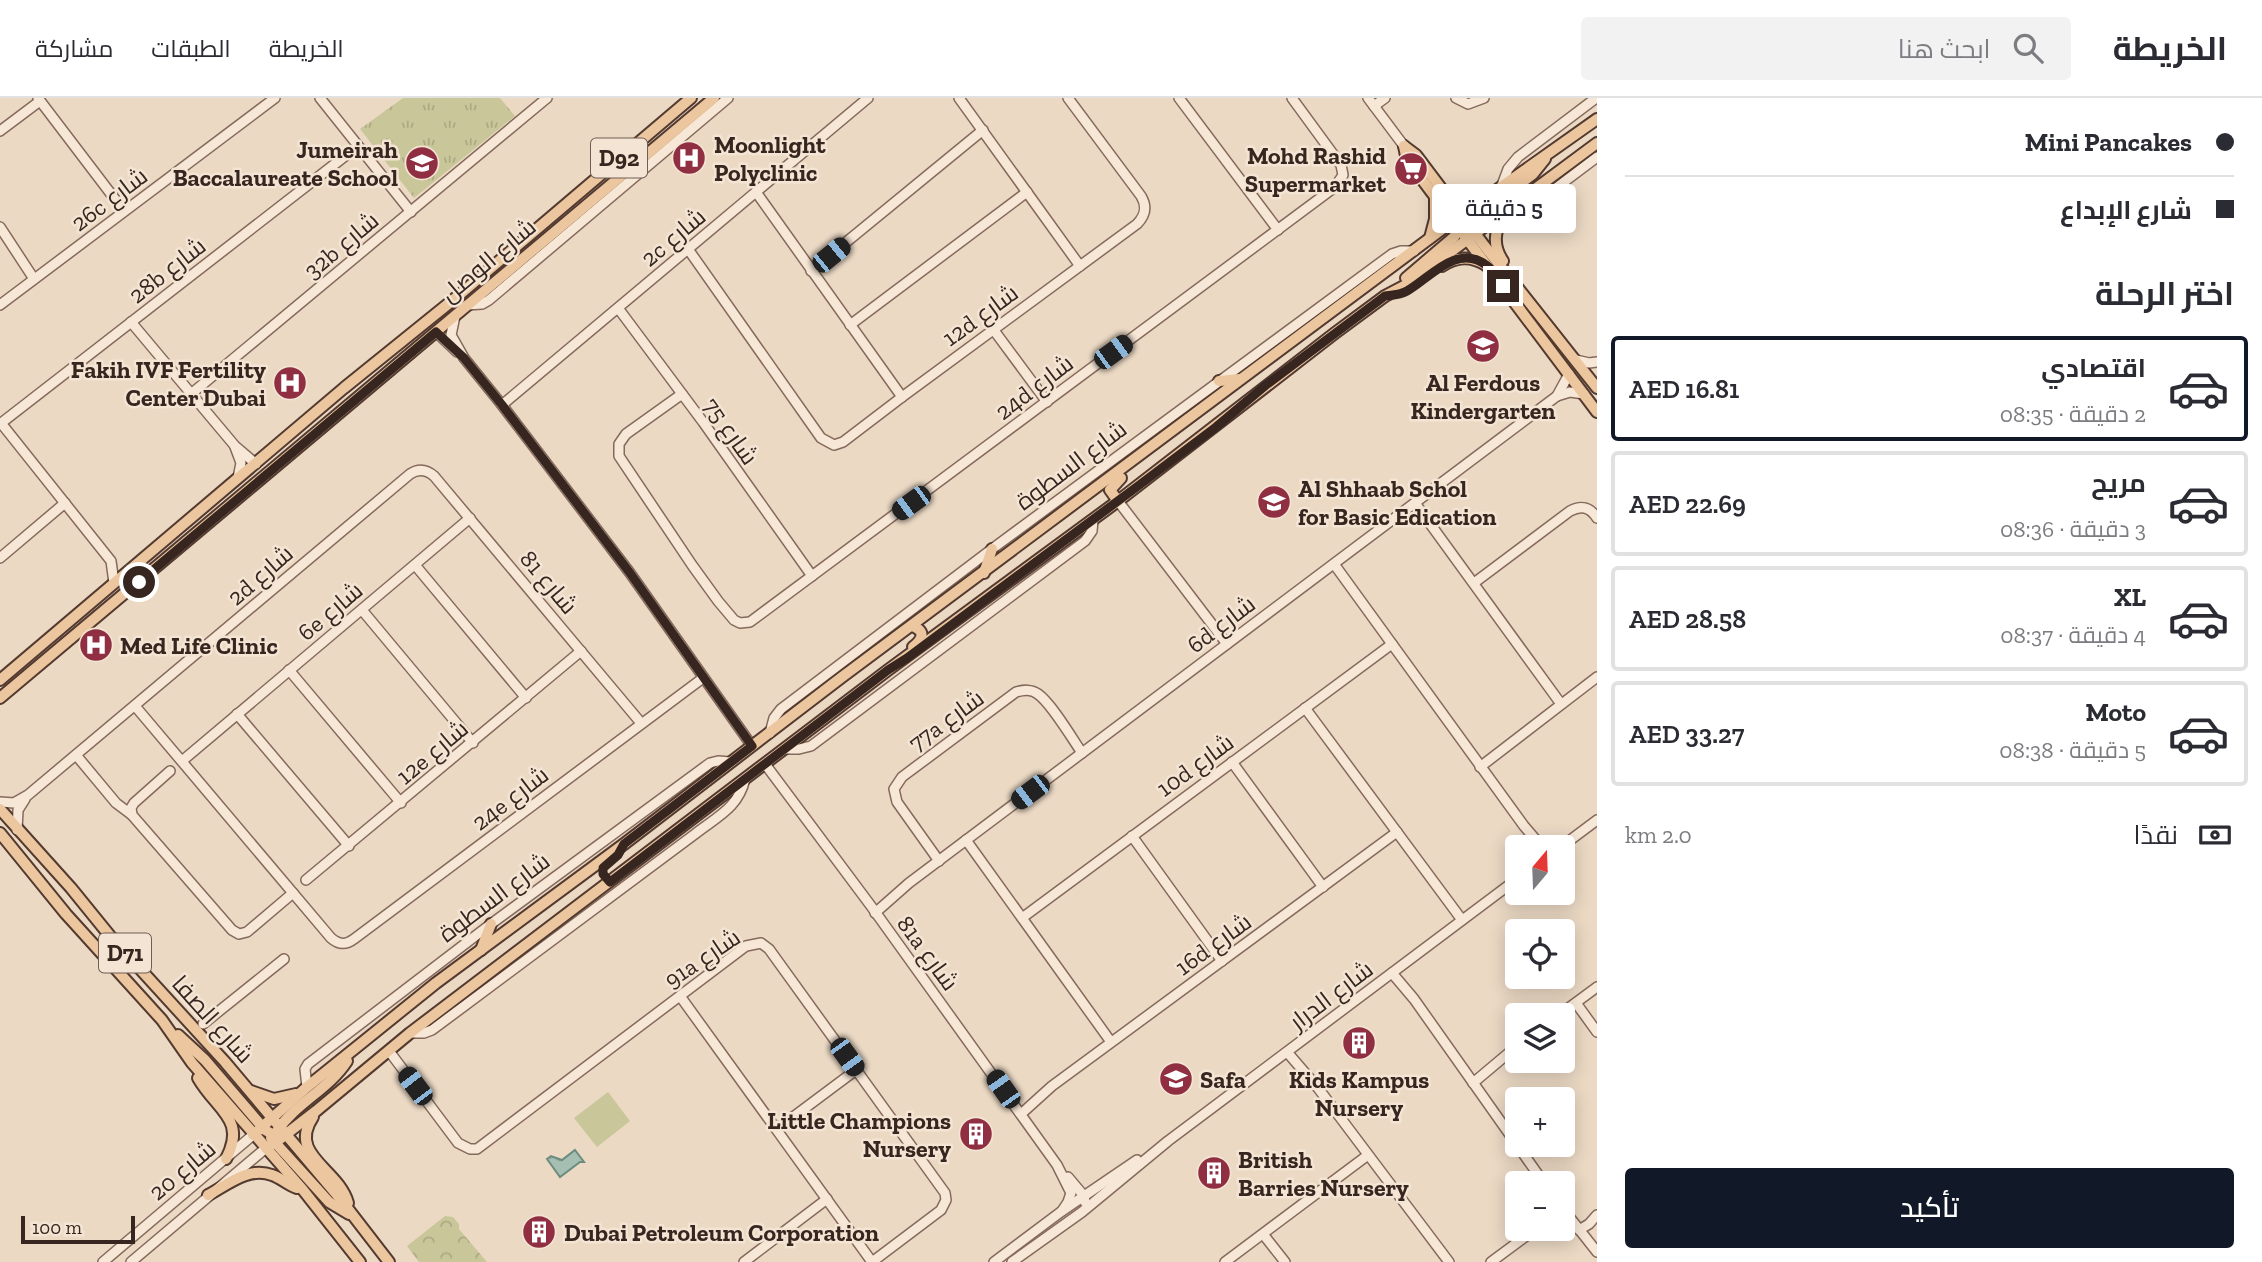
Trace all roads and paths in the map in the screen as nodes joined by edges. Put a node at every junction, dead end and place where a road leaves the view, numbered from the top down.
1 (275, 98) edge
2 (320, 98) edge
3 (547, 98) edge
4 (677, 98) edge
5 (691, 98) edge
6 (727, 98) edge
7 (868, 98) edge
8 (959, 98) edge
9 (1068, 98) edge
10 (1179, 98) edge
11 (1292, 98) edge
12 (1385, 98) edge
13 (1455, 98) edge
14 (1484, 98) edge
15 (1596, 98) edge
16 (39, 99) edge
17 (710, 100) edge
18 (1371, 102) edge
19 (668, 118) junction
20 (1597, 119) edge
21 (983, 130) junction
22 (0, 131) edge
23 (1597, 143) edge
24 (358, 146) junction
25 (1404, 146) joint
26 (1547, 156) junction
27 (1597, 157) edge
28 (1499, 187) junction
29 (756, 192) junction
30 (1027, 192) junction
31 (1438, 193) junction
32 (1518, 202) junction
33 (124, 211) junction
34 (411, 212) junction
35 (1505, 212) junction
36 (0, 227) edge
37 (1465, 227) junction
38 (1278, 230) junction
39 (1429, 240) junction
40 (688, 249) junction
41 (1414, 251) junction
42 (1080, 266) junction
43 (1487, 266) junction
44 (811, 271) junction
45 (34, 279) junction
46 (1520, 290) junction
47 (458, 296) junction
48 (1385, 296) junction
49 (0, 305) edge
50 (467, 305) junction
51 (618, 308) junction
52 (455, 316) junction
53 (131, 322) junction
54 (850, 326) junction
55 (993, 329) junction
56 (436, 332) junction
57 (464, 358) junction
58 (1576, 360) junction
59 (1597, 362) edge
60 (1569, 374) junction
61 (1246, 377) junction
62 (1219, 381) junction
63 (1597, 383) edge
64 (191, 394) junction
65 (682, 394) junction
66 (1584, 394) junction
67 (1557, 396) junction
68 (902, 397) junction
69 (1597, 398) edge
70 (1046, 402) junction
71 (502, 405) junction
72 (1597, 411) edge
73 (0, 424) edge
74 (235, 446) junction
75 (1135, 460) junction
76 (256, 464) junction
77 (423, 470) joint
78 (237, 478) junction
79 (1118, 501) junction
80 (65, 503) junction
81 (1415, 503) junction
82 (1596, 516) edge
83 (470, 518) junction
84 (1093, 520) junction
85 (992, 549) junction
86 (0, 558) edge
87 (111, 561) junction
88 (162, 562) junction
89 (1334, 564) junction
90 (415, 565) junction
91 (132, 568) junction
92 (984, 573) junction
93 (812, 576) junction
94 (114, 583) junction
95 (1474, 583) junction
96 (362, 610) junction
97 (912, 626) junction
98 (1227, 644) junction
99 (1391, 644) junction
100 (581, 651) junction
101 (23, 662) junction
102 (289, 670) junction
103 (888, 670) junction
104 (1597, 677) edge
105 (703, 678) junction
106 (0, 680) edge
107 (0, 688) edge
108 (0, 698) edge
109 (526, 698) junction
110 (1560, 704) junction
111 (135, 706) junction
112 (1305, 708) junction
113 (237, 714) junction
114 (641, 723) junction
115 (770, 733) junction
116 (473, 743) junction
117 (752, 746) junction
118 (786, 749) junction
119 (1082, 753) junction
120 (76, 755) junction
121 (182, 761) junction
122 (731, 762) junction
123 (1232, 762) junction
124 (765, 764) junction
125 (1480, 767) junction
126 (170, 771) dead end
127 (745, 779) junction
128 (28, 795) junction
129 (0, 802) edge
130 (401, 803) junction
131 (0, 809) edge
132 (132, 815) junction
133 (1597, 820) edge
134 (1524, 826) junction
135 (17, 830) junction
136 (1396, 832) junction
137 (0, 833) edge
138 (1529, 835) edge
139 (1532, 835) edge
140 (1132, 836) junction
141 (1575, 836) edge
142 (966, 840) junction
143 (624, 844) junction
144 (349, 846) junction
145 (939, 861) junction
146 (306, 880) dead end
147 (610, 882) junction
148 (1323, 887) junction
149 (1505, 888) edge
150 (293, 893) junction
151 (873, 909) junction
152 (1022, 918) junction
153 (1460, 922) junction
154 (491, 924) junction
155 (481, 950) junction
156 (284, 959) dead end
157 (1222, 961) junction
158 (1395, 971) junction
159 (1597, 987) edge
160 (680, 996) junction
161 (1576, 1003) joint
162 (162, 1020) junction
163 (203, 1024) dead end
164 (1597, 1032) edge
165 (410, 1033) junction
166 (1111, 1042) junction
167 (1289, 1050) junction
168 (389, 1051) junction
169 (351, 1053) junction
170 (1505, 1056) edge
171 (192, 1063) junction
172 (856, 1070) junction
173 (1471, 1080) junction
174 (307, 1087) junction
175 (248, 1089) junction
176 (316, 1111) junction
177 (1019, 1111) junction
178 (289, 1116) junction
179 (257, 1126) junction
180 (296, 1127) junction
181 (777, 1129) junction
182 (275, 1134) junction
183 (1168, 1140) junction
184 (1368, 1155) junction
185 (226, 1159) junction
186 (1057, 1165) junction
187 (1536, 1171) edge
188 (303, 1190) junction
189 (208, 1195) junction
190 (1084, 1196) junction
191 (827, 1199) junction
192 (1062, 1211) junction
193 (1082, 1212) junction
194 (1597, 1215) edge
195 (352, 1216) junction
196 (1575, 1225) edge
197 (1579, 1230) junction
198 (1052, 1233) junction
199 (1263, 1234) junction
200 (1520, 1241) edge
201 (1597, 1252) edge
202 (1000, 1260) edge
203 (747, 1261) edge
204 (103, 1262) edge
205 (131, 1262) edge
206 (360, 1262) edge
207 (389, 1262) edge
208 (872, 1262) edge
209 (1013, 1262) edge
210 (1027, 1262) edge
211 (1225, 1262) edge
212 (1284, 1262) edge
213 (1449, 1262) edge
214 (1492, 1262) edge

1 - 33 street, 26c شارع
2 - 24 street
3 - 34 street, 32b شارع
4 - 19 street
5 - 19 main road, شارع الوصل / D92
6 - 50 street
7 - 29 street, 2c شارع
8 - 21 street
9 - 42 street, 12d شارع
10 - 38 street
11 - 38 street, 24d شارع
12 - 18 street
13 - 14 street
15 - 28 street, شارع السطوة
16 - 22 street
16 - 33 street
17 - 50 main road, شارع الوصل / D92
18 - 25 street
19 - 47 main road, شارع الوصل / D92
20 - 26 main road, شارع السطوة
21 - 30 street
21 - 44 street
23 - 32 main road, شارع السطوة
24 - 34 street
24 - 53 street, 28b شارع
25 - 31 main road
26 - 28 main road, شارع السطوة
26 - 37 main road
27 - 32 street, شارع السطوة
28 - 31 main road
28 - 37 main road, شارع السطوة
29 - 40 street, 2c شارع
29 - 44 street
30 - 42 street
30 - 54 street
31 - 37 main road
31 - 39 main road
32 - 35 main road, شارع السطوة
33 - 45 street, 26c شارع
34 - 64 street, 32b شارع
35 - 37 main road, شارع السطوة
35 - 46 main road
36 - 45 street
37 - 39 main road, شارع السطوة
37 - 43 main road
37 - 46 main road
37 - 48 main road, شارع السطوة
38 - 70 street, 24d شارع
39 - 41 main road, شارع السطوة
40 - 51 street, 2c شارع
40 - 68 street, 12d شارع
41 - 61 main road, شارع السطوة
41 - 62 street, شارع السطوة
42 - 55 street, 12d شارع
43 - 48 main road
43 - 60 main road
44 - 54 street
45 - 49 street, 26c شارع
46 - 58 main road
47 - 56 main road
47 - 76 main road, شارع الوصل / D92
48 - 79 main road, شارع السطوة
50 - 52 main road, شارع الوصل / D92
51 - 65 street, شارع 75
51 - 71 street, 2c شارع
52 - 56 main road, شارع الوصل / D92
52 - 57 street
53 - 64 street
53 - 73 street, 28b شارع
54 - 68 street
55 - 68 street, 12d شارع
55 - 70 street
56 - 57 street
56 - 88 main road, شارع الوصل / D92
57 - 71 street
58 - 59 street
58 - 63 main road
60 - 66 main road
60 - 67 street, 6d شارع
60 - 69 main road
61 - 62 main road
61 - 75 main road, شارع السطوة
62 - 85 street, شارع السطوة
64 - 74 street
65 - 93 street, شارع 75
65 - 93 street, 24d شارع
66 - 67 street
66 - 72 main road
67 - 81 street, 6d شارع
70 - 93 street, 24d شارع
71 - 105 street
73 - 80 street
74 - 76 street
74 - 78 street
75 - 79 main road
75 - 92 main road, شارع السطوة
76 - 78 main road, شارع الوصل / D92
76 - 88 main road
77 - 83 street, شارع 81
77 - 111 street, 2d شارع
78 - 91 main road, شارع الوصل / D92
79 - 84 main road, شارع السطوة
79 - 98 street
80 - 86 street
80 - 87 street
81 - 89 street, 6d شارع
81 - 95 street
82 - 95 street
83 - 90 street, 6e شارع
83 - 100 street, شارع 81
84 - 103 main road, شارع السطوة
84 - 118 street, شارع السطوة
85 - 92 main road
85 - 115 street, شارع السطوة
87 - 91 street
87 - 94 street
88 - 108 main road, شارع الوصل / D92
89 - 98 street, 6d شارع
89 - 99 street
90 - 96 street, 6e شارع
90 - 109 street
91 - 94 main road, شارع الوصل / D92
92 - 97 main road, شارع السطوة
94 - 101 main road, شارع الوصل / D92
95 - 110 street
96 - 102 street, 6e شارع
96 - 116 street
97 - 103 main road
97 - 115 main road, شارع السطوة
98 - 119 street, 6d شارع
99 - 112 street, 10d شارع
99 - 125 street
100 - 109 street, 12e شارع
100 - 114 street, شارع 81
101 - 106 main road, شارع الوصل / D92
101 - 107 main road
102 - 113 street, 6e شارع
102 - 130 street
103 - 118 main road, شارع السطوة
104 - 110 street
105 - 114 street, 24e شارع
105 - 117 street
109 - 116 street, 12e شارع
110 - 125 street
111 - 120 street, 2d شارع
111 - 121 street
112 - 123 street, 10d شارع
112 - 136 street
113 - 121 street, 6e شارع
113 - 144 street
114 - 150 street, 24e شارع
115 - 117 main road, شارع السطوة
116 - 130 street, 12e شارع
117 - 122 main road, شارع السطوة
118 - 124 main road, شارع السطوة
119 - 142 street, 6d شارع
119 - 145 street, 77a شارع
120 - 128 street, 2d شارع
120 - 132 street
121 - 150 street
122 - 143 main road, شارع السطوة
122 - 154 street, شارع السطوة
123 - 140 street, 10d شارع
123 - 148 street
124 - 127 main road, شارع السطوة
124 - 151 street, 81a شارع
125 - 134 street
126 - 132 street
127 - 147 main road, شارع السطوة
127 - 165 street, شارع السطوة
128 - 129 street, 2d شارع
128 - 135 street
130 - 144 street, 12e شارع
131 - 135 main road, شارع الصفا / D71
132 - 150 street
133 - 141 street
134 - 138 street
134 - 139 street
135 - 175 main road, شارع الصفا / D71
136 - 148 street, 16d شارع
136 - 153 street
137 - 162 main road, شارع الصفا / D71
140 - 152 street, 10d شارع
140 - 157 street
142 - 145 street, 6d شارع
142 - 152 street
143 - 147 main road
143 - 155 main road, شارع السطوة
144 - 146 street, 12e شارع
145 - 151 street, 6d شارع
147 - 165 main road, شارع السطوة
148 - 157 street, 16d شارع
149 - 153 street, شارع الدرار
151 - 177 street, 81a شارع
152 - 166 street
153 - 158 street, شارع الدرار
154 - 155 main road
154 - 174 street, شارع السطوة
155 - 169 main road, شارع السطوة
156 - 163 street
157 - 166 street, 16d شارع
158 - 167 street, شارع الدرار
158 - 173 street
159 - 161 street
160 - 168 street, 91a شارع
160 - 172 street, 91a شارع
160 - 181 street
161 - 164 street
162 - 171 main road, شارع الصفا / D71
162 - 179 main road
165 - 168 main road, شارع السطوة
166 - 177 street, 16d شارع
167 - 183 street, شارع الدرار
167 - 184 street
168 - 176 main road, شارع السطوة
169 - 174 main road, شارع السطوة
169 - 178 main road
170 - 173 street
171 - 179 main road, شارع الصفا / D71
171 - 185 main road
172 - 181 street
172 - 208 street, 91a شارع
173 - 187 street
174 - 175 main road
174 - 182 main road, شارع السطوة
175 - 182 main road, شارع الصفا / D71
176 - 180 main road, شارع السطوة
176 - 195 main road
177 - 186 street, 81a شارع
178 - 180 main road
178 - 182 main road
179 - 182 main road, شارع السطوة
179 - 182 main road, شارع الصفا / D71
179 - 185 street, شارع 20
180 - 182 main road, شارع السطوة
181 - 191 street
182 - 188 main road, شارع الصفا / D71
182 - 189 street, شارع 20
182 - 195 main road, شارع الصفا / D71
182 - 195 main road
183 - 190 street, شارع الدرار
183 - 193 street, شارع الدرار
184 - 199 street
184 - 213 street
185 - 204 street, شارع 20
186 - 190 street, 81a شارع
186 - 192 street, 81a شارع
188 - 189 main road
188 - 206 main road, شارع الصفا / D71
189 - 205 street, شارع 20
190 - 192 street, شارع الدرار
190 - 193 street
191 - 203 street
191 - 208 street
192 - 202 street, شارع الدرار
193 - 198 street, شارع الدرار
194 - 197 street
195 - 207 main road, شارع الصفا / D71
196 - 197 street
197 - 201 street
198 - 209 street, شارع الدرار
198 - 210 street
199 - 211 street
199 - 212 street
200 - 214 street

